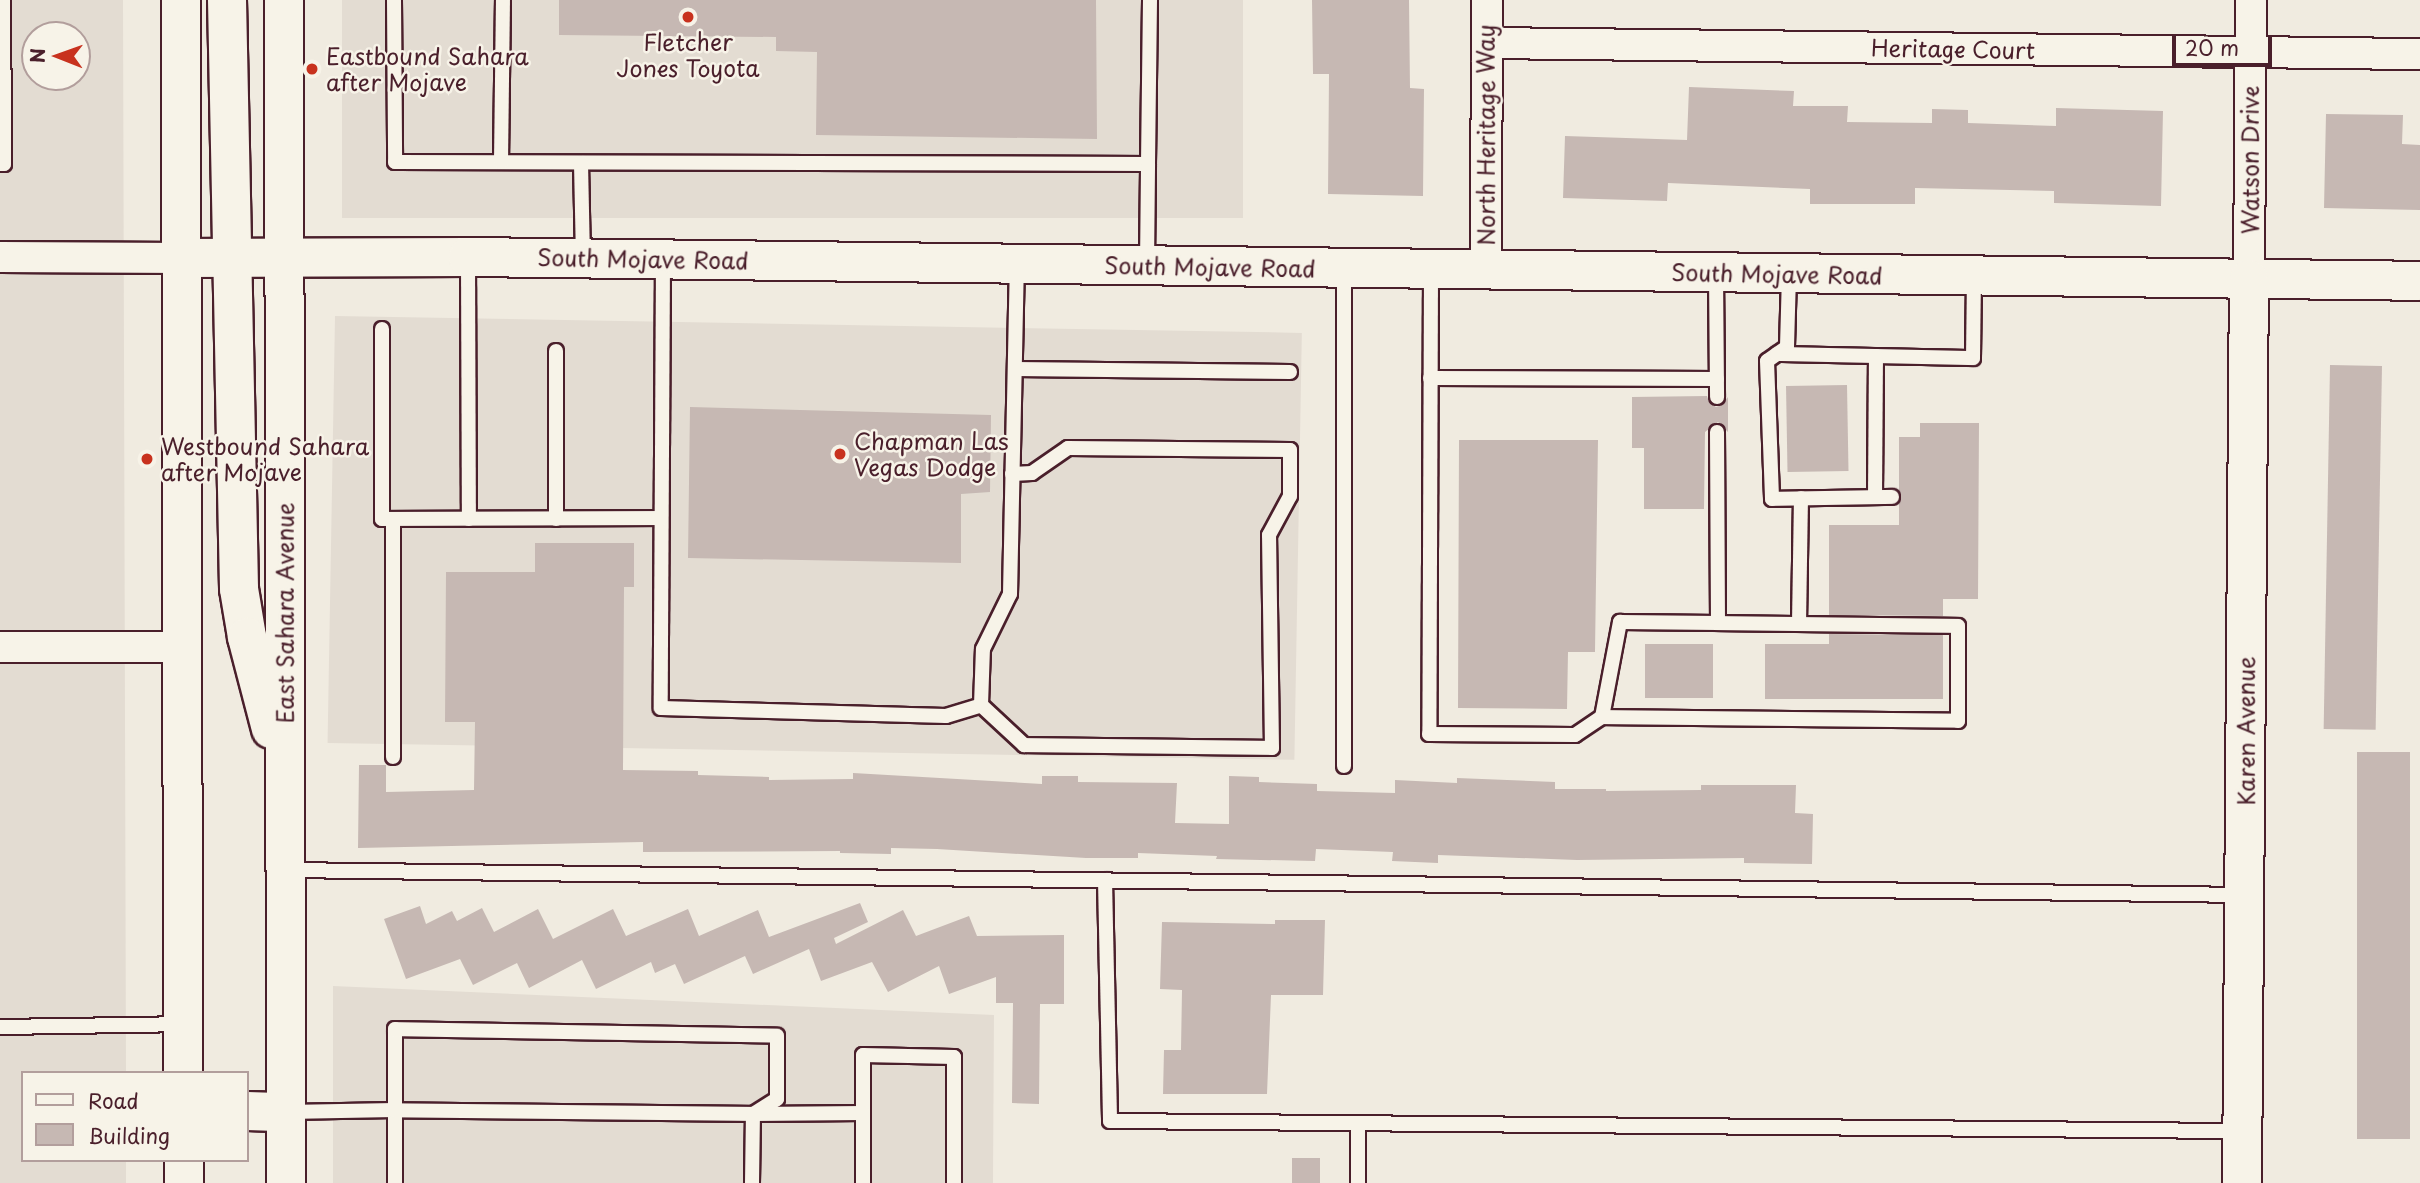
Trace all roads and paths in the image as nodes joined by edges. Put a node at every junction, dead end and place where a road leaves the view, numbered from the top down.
1 (3, 0) edge
2 (181, 0) edge
3 (227, 0) edge
4 (284, 0) edge
5 (394, 0) edge
6 (503, 0) edge
7 (1150, 0) edge
8 (1487, 0) edge
9 (2251, 0) edge
10 (1487, 43) junction
11 (2251, 52) junction
12 (2420, 54) edge
13 (501, 162) junction
14 (0, 163) edge
15 (581, 163) junction
16 (1148, 164) junction
17 (0, 257) edge
18 (231, 257) junction
19 (286, 257) junction
20 (468, 257) junction
21 (183, 258) junction
22 (583, 259) junction
23 (663, 260) junction
24 (1017, 264) junction
25 (1147, 266) junction
26 (1344, 268) junction
27 (1431, 270) junction
28 (1486, 270) junction
29 (1716, 273) junction
30 (1789, 274) junction
31 (1974, 276) junction
32 (2249, 279) junction
33 (2420, 281) edge
34 (382, 329) dead end
35 (556, 351) dead end
36 (1777, 354) junction
37 (1876, 356) junction
38 (1015, 369) junction
39 (1290, 372) dead end
40 (1430, 378) junction
41 (1717, 379) junction
42 (1717, 397) dead end
43 (1717, 432) dead end
44 (1012, 474) junction
45 (1875, 497) junction
46 (1892, 497) dead end
47 (1801, 498) junction
48 (661, 518) junction
49 (393, 519) junction
50 (469, 519) junction
51 (556, 519) junction
52 (1718, 623) junction
53 (1799, 624) junction
54 (181, 646) junction
55 (0, 647) edge
56 (981, 705) junction
57 (1602, 717) junction
58 (393, 757) dead end
59 (1344, 766) dead end
60 (285, 779) junction
61 (284, 870) junction
62 (1105, 880) junction
63 (2244, 895) junction
64 (182, 1024) junction
65 (0, 1027) edge
66 (183, 1071) edge
67 (395, 1110) junction
68 (248, 1111) edge
69 (285, 1112) junction
70 (863, 1113) junction
71 (753, 1114) junction
72 (1358, 1123) junction
73 (2242, 1131) junction
74 (184, 1162) edge
75 (184, 1183) edge
76 (286, 1183) edge
77 (395, 1183) edge
78 (752, 1183) edge
79 (863, 1183) edge
80 (954, 1183) edge
81 (1358, 1183) edge
82 (2242, 1183) edge

1 - 14 lane
2 - 21 street
3 - 18 street
4 - 19 street, East Sahara Avenue
5 - 13 lane
6 - 13 lane
7 - 16 lane
8 - 10 street, North Heritage Way
9 - 11 street, Watson Drive
10 - 11 street, Heritage Court
10 - 28 street, North Heritage Way
11 - 12 street, Heritage Court
11 - 32 street, Watson Drive
13 - 15 lane
15 - 16 lane
15 - 22 lane
16 - 25 lane
17 - 21 street, South Mojave Road
18 - 19 street, South Mojave Road
18 - 21 street, South Mojave Road
18 - 60 street
19 - 20 street, South Mojave Road
19 - 60 street, East Sahara Avenue
20 - 22 street, South Mojave Road
20 - 50 lane
21 - 54 street
22 - 23 street, South Mojave Road
23 - 24 street, South Mojave Road
23 - 48 lane
24 - 25 street, South Mojave Road
24 - 38 lane
25 - 26 street, South Mojave Road
26 - 27 street, South Mojave Road
26 - 59 lane
27 - 28 street, South Mojave Road
27 - 40 lane
28 - 29 street, South Mojave Road
29 - 30 street, South Mojave Road
29 - 41 lane
30 - 31 street, South Mojave Road
30 - 36 lane
31 - 32 street, South Mojave Road
31 - 37 lane
32 - 33 street, South Mojave Road
32 - 63 street, Karen Avenue
34 - 49 lane
35 - 51 lane
36 - 37 lane
36 - 47 lane
37 - 45 lane
38 - 39 lane
38 - 44 lane
40 - 41 lane
40 - 57 lane
41 - 42 lane
43 - 52 lane
44 - 56 lane
44 - 56 lane
45 - 46 lane
45 - 47 lane
47 - 53 lane
48 - 51 lane
48 - 56 lane
49 - 50 lane
49 - 58 lane
50 - 51 lane
52 - 53 lane
52 - 57 lane
53 - 57 lane
54 - 55 street
54 - 64 street
60 - 61 street, East Sahara Avenue
61 - 62 lane
61 - 69 street, East Sahara Avenue
62 - 63 lane
62 - 72 lane
63 - 73 street, Karen Avenue
64 - 65 lane
64 - 66 street
67 - 69 lane
67 - 71 lane
67 - 71 lane
67 - 77 lane
68 - 69 street
69 - 76 street, East Sahara Avenue
70 - 71 lane
70 - 79 lane
70 - 80 lane
71 - 78 lane
72 - 73 lane
72 - 81 lane
73 - 82 street, Karen Avenue
74 - 75 street

